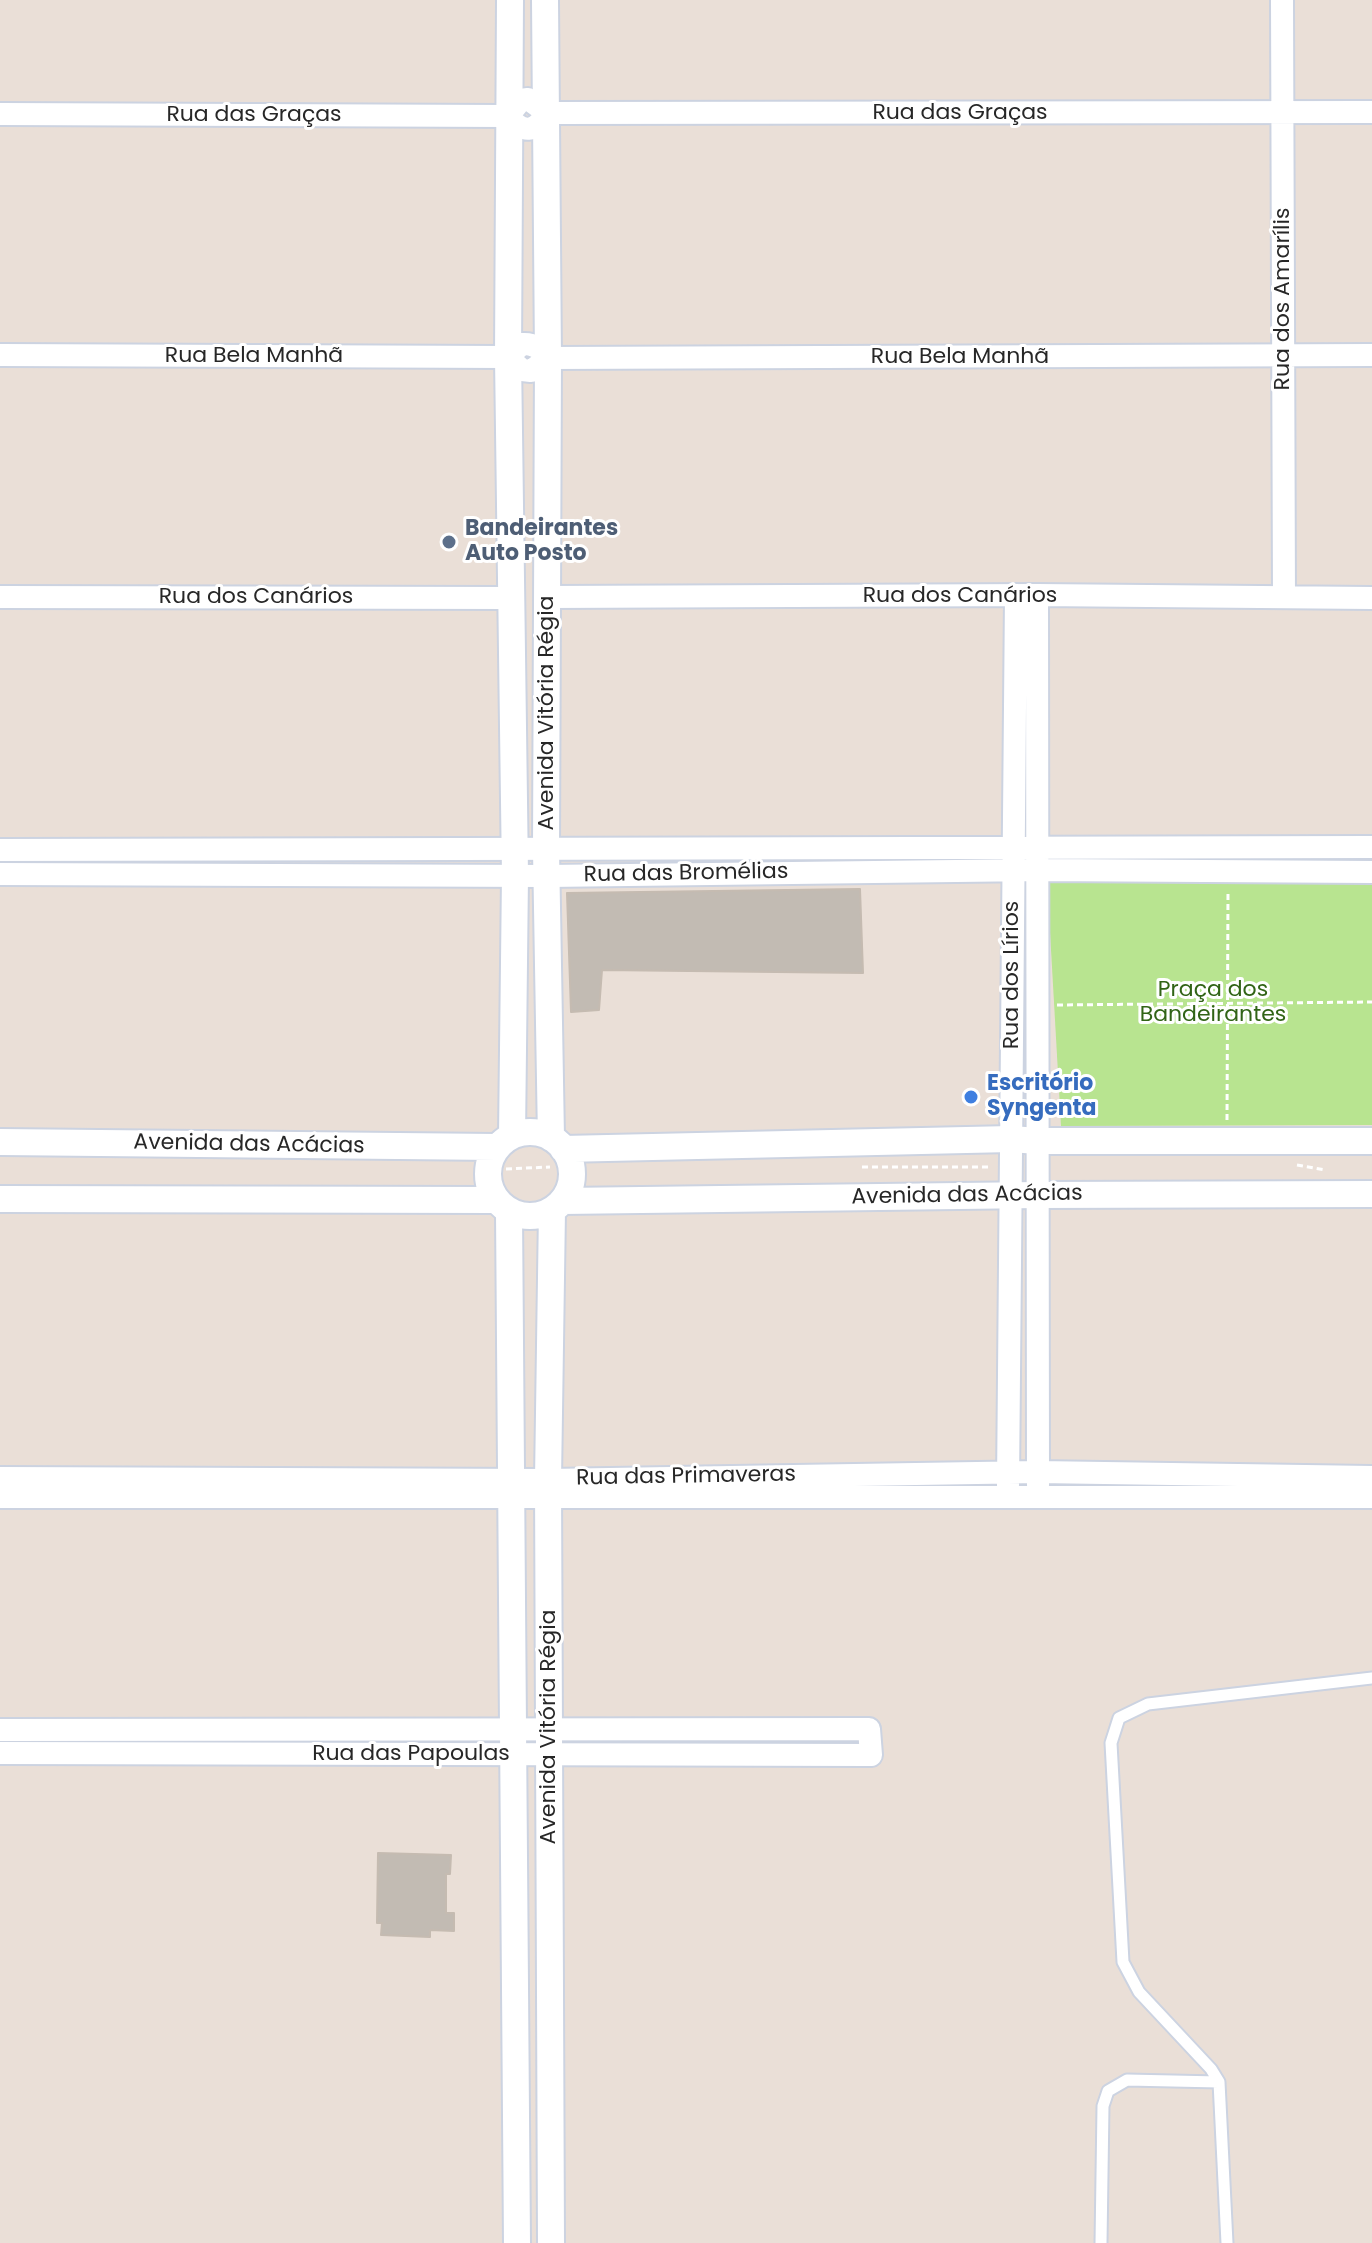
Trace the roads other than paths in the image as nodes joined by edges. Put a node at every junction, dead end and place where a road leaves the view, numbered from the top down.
1 (510, 0) edge
2 (545, 0) edge
3 (1282, 0) edge
4 (1283, 112) junction
5 (1372, 112) edge
6 (547, 113) junction
7 (0, 114) edge
8 (508, 116) junction
9 (0, 355) edge
10 (1283, 355) junction
11 (1372, 355) edge
12 (508, 357) junction
13 (548, 358) junction
14 (1026, 595) junction
15 (0, 597) edge
16 (547, 597) junction
17 (1284, 597) junction
18 (512, 598) junction
19 (1372, 598) edge
20 (1013, 846) junction
21 (1038, 847) junction
22 (1372, 847) edge
23 (0, 850) edge
24 (514, 862) junction
25 (546, 863) junction
26 (1012, 870) junction
27 (1038, 870) junction
28 (1372, 872) edge
29 (0, 874) edge
30 (1011, 1139) junction
31 (505, 1141) junction
32 (1038, 1141) junction
33 (1372, 1141) edge
34 (0, 1142) edge
35 (557, 1143) junction
36 (1372, 1194) edge
37 (1010, 1195) junction
38 (1038, 1195) junction
39 (0, 1199) edge
40 (503, 1206) junction
41 (557, 1206) junction
42 (1008, 1472) junction
43 (1038, 1472) junction
44 (1372, 1477) edge
45 (0, 1478) edge
46 (511, 1489) junction
47 (548, 1489) junction
48 (0, 1497) edge
49 (1372, 1497) edge
50 (1008, 1498) junction
51 (1038, 1498) junction
52 (1372, 1678) edge
53 (0, 1730) edge
54 (512, 1742) junction
55 (549, 1742) junction
56 (0, 1753) edge
57 (1219, 2082) junction
58 (517, 2243) edge
59 (551, 2243) edge
60 (1101, 2243) edge
61 (1227, 2243) edge

1 - 8 street, Avenida Vitória Régia
2 - 6 street, Avenida Vitória Régia
3 - 4 street, Rua dos Amarílis
4 - 5 street, Rua das Graças
4 - 6 street, Rua das Graças
4 - 10 street, Rua dos Amarílis
6 - 8 street, Rua das Graças
6 - 13 street, Avenida Vitória Régia
7 - 8 street, Rua das Graças
8 - 12 street, Avenida Vitória Régia
9 - 12 street, Rua Bela Manhã
10 - 11 street, Rua Bela Manhã
10 - 13 street, Rua Bela Manhã
10 - 17 street, Rua dos Amarílis
12 - 13 street, Rua Bela Manhã
12 - 18 street, Avenida Vitória Régia
13 - 16 street, Avenida Vitória Régia
14 - 16 street, Rua dos Canários
14 - 17 street, Rua dos Canários
14 - 20 street, Rua dos Lírios
14 - 21 street, Rua dos Lírios
15 - 18 street, Rua dos Canários
16 - 18 street, Rua dos Canários
16 - 25 street, Avenida Vitória Régia
17 - 19 street, Rua dos Canários
18 - 24 street, Avenida Vitória Régia
20 - 21 street, Rua das Bromélias
20 - 25 street, Rua das Bromélias
20 - 26 street, Rua dos Lírios
21 - 22 street, Rua das Bromélias
21 - 27 street, Rua dos Lírios
23 - 24 street, Rua das Bromélias
24 - 25 street, Rua das Bromélias
24 - 29 street, Rua das Bromélias
24 - 31 street, Avenida Vitória Régia
25 - 26 street, Rua das Bromélias
25 - 35 street, Avenida Vitória Régia
26 - 27 street, Rua das Bromélias
26 - 30 street, Rua dos Lírios
27 - 28 street, Rua das Bromélias
27 - 32 street, Rua dos Lírios
30 - 32 street
30 - 35 street
30 - 37 street, Rua dos Lírios
31 - 34 street, Avenida das Acácias
31 - 35 street
31 - 40 street
32 - 33 street
32 - 38 street, Rua dos Lírios
35 - 41 street
36 - 38 street, Avenida das Acácias
37 - 38 street, Avenida das Acácias
37 - 41 street, Avenida das Acácias
37 - 42 street, Rua dos Lírios
38 - 43 street, Rua dos Lírios
39 - 40 street
40 - 41 street
40 - 46 street, Avenida Vitória Régia
41 - 47 street, Avenida Vitória Régia
42 - 43 street, Rua das Primaveras
42 - 47 street, Rua das Primaveras
42 - 50 street, Rua dos Lírios
43 - 44 street, Rua das Primaveras
43 - 51 street, Rua dos Lírios
45 - 46 street, Rua das Primaveras
46 - 47 street, Rua das Primaveras
46 - 48 street, Rua das Primaveras
46 - 54 street, Avenida Vitória Régia
47 - 50 street, Rua das Primaveras
47 - 55 street, Avenida Vitória Régia
49 - 51 street, Rua das Primaveras
50 - 51 street, Rua das Primaveras
52 - 57 lane
53 - 54 street, Rua das Papoulas
54 - 55 street, Rua das Papoulas
54 - 56 street, Rua das Papoulas
54 - 58 street, Avenida Vitória Régia
55 - 55 street, Rua das Papoulas
55 - 59 street, Avenida Vitória Régia
57 - 60 lane
57 - 61 lane

